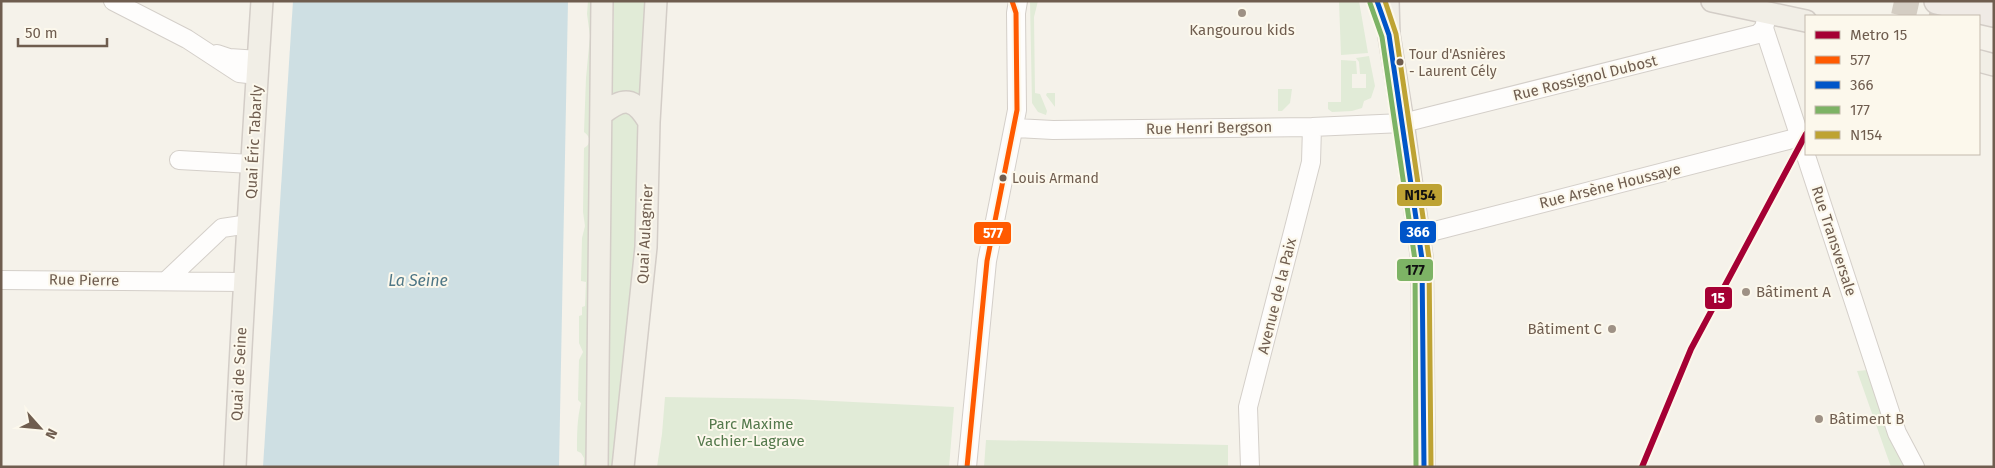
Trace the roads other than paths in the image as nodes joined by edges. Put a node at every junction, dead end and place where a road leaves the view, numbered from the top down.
1 (113, 1) edge
2 (262, 1) edge
3 (602, 1) edge
4 (656, 1) edge
5 (673, 1) edge
6 (1377, 1) edge
7 (1388, 1) edge
8 (1712, 1) edge
9 (1937, 1) edge
10 (1015, 5) edge
11 (1994, 14) edge
12 (1766, 20) junction
13 (1805, 21) edge
14 (655, 25) junction
15 (1388, 35) junction
16 (1980, 61) edge
17 (1994, 65) edge
18 (258, 67) junction
19 (602, 114) junction
20 (649, 122) junction
21 (1403, 123) junction
22 (1312, 127) junction
23 (1014, 128) junction
24 (1800, 137) junction
25 (1805, 152) edge
26 (1806, 155) edge
27 (179, 160) dead end
28 (252, 164) junction
29 (249, 224) junction
30 (1419, 235) junction
31 (1, 280) edge
32 (166, 281) junction
33 (244, 282) junction
34 (234, 467) edge
35 (597, 467) edge
36 (624, 467) edge
37 (967, 467) edge
38 (1250, 467) edge
39 (1424, 467) edge
40 (1914, 467) edge

1 - 18 street
2 - 18 main road, Quai Éric Tabarly
3 - 19 main road
4 - 14 main road, Quai Aulagnier
5 - 14 main road
6 - 15 main road
7 - 15 main road
8 - 12 main road
9 - 11 highway
10 - 23 street
12 - 13 main road
12 - 21 street, Rue Rossignol Dubost
12 - 24 street, Rue Transversale
14 - 20 main road, Quai Aulagnier
15 - 21 main road
16 - 17 main road
18 - 28 main road, Quai Éric Tabarly
19 - 20 main road
19 - 35 main road
20 - 36 main road, Quai Aulagnier
21 - 22 street, Rue Henri Bergson
21 - 30 main road
22 - 23 street, Rue Henri Bergson
22 - 38 street, Avenue de la Paix
23 - 37 street
24 - 25 street, Rue Transversale
24 - 30 street, Rue Arsène Houssaye
26 - 40 street, Rue Transversale
27 - 28 street
28 - 29 main road, Quai Éric Tabarly
29 - 32 street
29 - 33 main road, Quai Éric Tabarly
30 - 39 main road
31 - 32 street, Rue Pierre
32 - 33 street, Rue Pierre
33 - 34 main road, Quai de Seine

